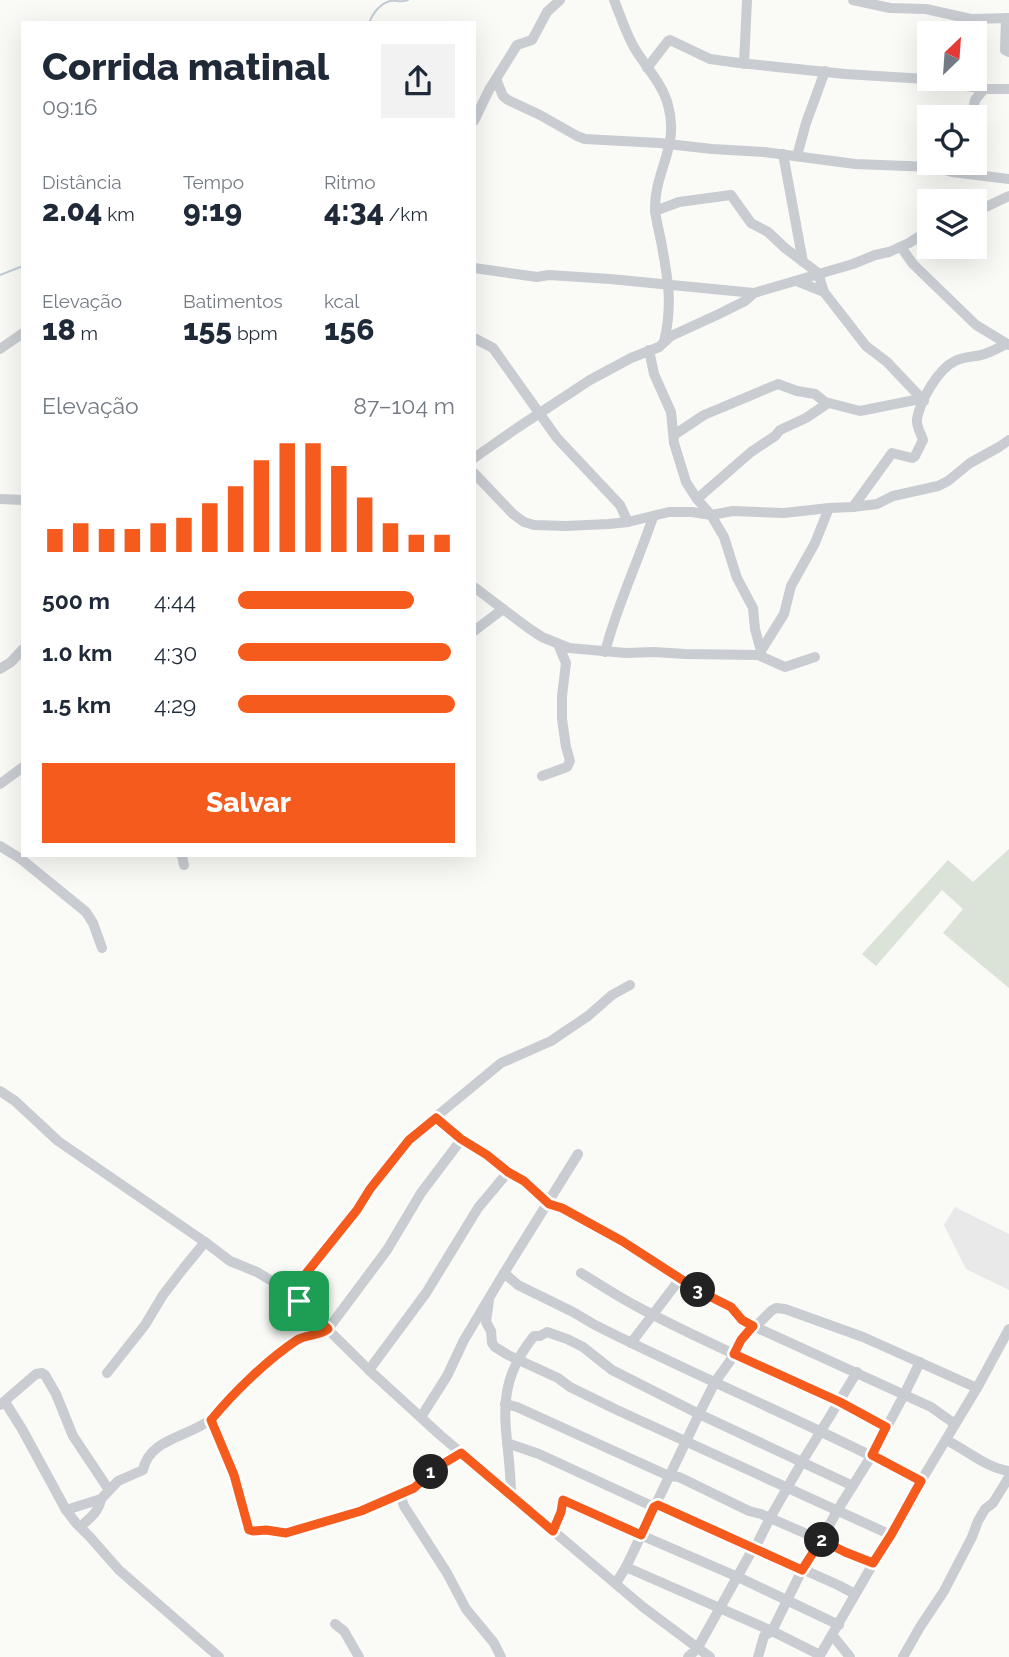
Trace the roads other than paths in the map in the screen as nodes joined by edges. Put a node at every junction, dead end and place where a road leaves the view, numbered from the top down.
1 (560, 0) edge
2 (614, 0) edge
3 (747, 0) edge
4 (853, 0) edge
5 (1007, 18) edge
6 (1009, 52) edge
7 (744, 64) junction
8 (648, 68) junction
9 (825, 71) junction
10 (917, 78) edge
11 (495, 79) junction
12 (987, 89) edge
13 (1009, 89) edge
14 (476, 117) edge
15 (670, 144) junction
16 (783, 154) junction
17 (797, 156) junction
18 (917, 166) edge
19 (987, 174) edge
20 (1009, 179) edge
21 (1009, 196) edge
22 (987, 206) edge
23 (655, 211) junction
24 (917, 237) edge
25 (901, 247) junction
26 (803, 262) junction
27 (476, 268) edge
28 (818, 273) junction
29 (797, 281) junction
30 (669, 286) junction
31 (824, 292) junction
32 (754, 293) junction
33 (21, 333) edge
34 (476, 339) edge
35 (663, 343) junction
36 (1007, 344) edge
37 (0, 349) edge
38 (649, 350) junction
39 (922, 400) junction
40 (828, 403) junction
41 (539, 414) junction
42 (674, 435) junction
43 (1009, 440) edge
44 (476, 457) edge
45 (476, 475) edge
46 (0, 499) edge
47 (697, 499) junction
48 (21, 500) edge
49 (853, 507) junction
50 (829, 508) junction
51 (711, 515) junction
52 (653, 516) junction
53 (628, 522) junction
54 (476, 589) edge
55 (503, 609) junction
56 (476, 629) edge
57 (558, 644) junction
58 (21, 651) edge
59 (606, 652) junction
60 (759, 653) junction
61 (815, 657) dead end
62 (0, 669) edge
63 (21, 768) edge
64 (541, 776) dead end
65 (3, 778) edge
66 (0, 846) edge
67 (102, 948) dead end
68 (630, 985) dead end
69 (0, 1091) edge
70 (436, 1118) junction
71 (461, 1139) junction
72 (578, 1154) dead end
73 (508, 1172) junction
74 (549, 1204) junction
75 (205, 1242) junction
76 (504, 1273) junction
77 (581, 1273) dead end
78 (680, 1279) junction
79 (489, 1300) junction
80 (299, 1301) junction
81 (652, 1314) junction
82 (753, 1326) junction
83 (328, 1329) junction
84 (1009, 1329) edge
85 (631, 1343) junction
86 (734, 1354) junction
87 (518, 1359) junction
88 (920, 1362) junction
89 (369, 1370) junction
90 (857, 1372) junction
91 (107, 1373) dead end
92 (715, 1382) junction
93 (977, 1388) junction
94 (904, 1395) junction
95 (840, 1402) junction
96 (2, 1404) edge
97 (505, 1404) junction
98 (699, 1414) junction
99 (421, 1417) junction
100 (211, 1420) junction
101 (955, 1424) junction
102 (886, 1427) junction
103 (822, 1432) junction
104 (946, 1440) junction
105 (685, 1442) junction
106 (507, 1443) junction
107 (461, 1453) junction
108 (872, 1455) junction
109 (802, 1462) junction
110 (1009, 1474) edge
111 (669, 1476) junction
112 (921, 1481) junction
113 (853, 1486) junction
114 (788, 1488) junction
115 (109, 1490) junction
116 (400, 1494) junction
117 (511, 1496) junction
118 (101, 1499) junction
119 (654, 1507) junction
120 (66, 1510) junction
121 (837, 1511) junction
122 (770, 1518) junction
123 (80, 1528) junction
124 (553, 1531) junction
125 (641, 1535) junction
126 (891, 1535) junction
127 (821, 1540) junction
128 (755, 1548) junction
129 (873, 1563) junction
130 (626, 1567) junction
131 (802, 1570) junction
132 (738, 1577) junction
133 (616, 1583) junction
134 (855, 1594) junction
135 (787, 1601) junction
136 (721, 1608) junction
137 (335, 1624) dead end
138 (839, 1625) junction
139 (772, 1631) junction
140 (833, 1636) junction
141 (202, 1642) junction
142 (697, 1649) junction
143 (820, 1656) edge
144 (205, 1657) edge
145 (219, 1657) edge
146 (359, 1657) edge
147 (501, 1657) edge
148 (688, 1657) edge
149 (710, 1657) edge
150 (758, 1657) edge
151 (850, 1657) edge
152 (903, 1657) edge

1 - 11 street
2 - 8 street
3 - 7 street
4 - 5 street
5 - 6 street
7 - 8 street
7 - 9 street
8 - 15 street
9 - 10 street
9 - 17 street
11 - 14 street
11 - 15 street
12 - 13 street
15 - 16 street
15 - 23 street
16 - 17 street
16 - 26 street
17 - 18 street
19 - 20 street
21 - 22 street
23 - 26 street
23 - 30 street
24 - 25 street
25 - 28 street
25 - 36 street
26 - 28 street
27 - 30 street
28 - 29 street
28 - 31 street
29 - 31 street
29 - 32 street
30 - 32 street
30 - 35 street
31 - 39 street
32 - 35 street
33 - 37 street
34 - 41 street
35 - 38 street
36 - 39 street
38 - 41 street
38 - 42 street
39 - 40 street
39 - 49 street
40 - 42 street
40 - 47 street
41 - 44 street
41 - 53 street
42 - 47 street
43 - 49 street
45 - 53 street
46 - 48 street
47 - 51 street
49 - 50 street
50 - 51 street
50 - 60 street
51 - 52 street
51 - 60 street
52 - 53 street
52 - 59 street
54 - 55 street
55 - 56 street
55 - 57 street
57 - 59 street
57 - 64 street
58 - 62 street
59 - 60 street
60 - 61 street
63 - 65 street
66 - 67 street
68 - 70 street
69 - 75 street
70 - 71 street
70 - 80 street
71 - 73 street
71 - 83 street
72 - 74 street
73 - 74 street
73 - 89 street
74 - 76 street
74 - 78 street
75 - 80 street
75 - 91 street
76 - 79 street
76 - 85 street
77 - 81 street
78 - 81 street
78 - 82 street
79 - 87 street
79 - 99 street
80 - 83 street
81 - 85 street
81 - 86 street
82 - 86 street
82 - 88 street
82 - 90 street
83 - 89 street
83 - 100 street
84 - 93 street
85 - 92 street
86 - 92 street
86 - 95 street
87 - 97 street
87 - 98 street
87 - 105 street
88 - 93 street
88 - 94 street
89 - 99 street
90 - 94 street
90 - 95 street
92 - 98 street
92 - 103 street
93 - 101 street
94 - 101 street
94 - 102 street
95 - 102 street
95 - 103 street
96 - 115 street
96 - 120 street
97 - 106 street
97 - 111 street
98 - 105 street
98 - 109 street
99 - 107 street
100 - 115 street
100 - 116 street
101 - 104 street
102 - 108 street
103 - 108 street
103 - 109 street
104 - 110 street
104 - 112 street
105 - 111 street
105 - 114 street
106 - 117 street
106 - 119 street
107 - 116 street
107 - 117 street
108 - 112 street
108 - 113 street
109 - 113 street
109 - 114 street
110 - 152 street
111 - 119 street
111 - 122 street
112 - 126 street
113 - 121 street
114 - 121 street
114 - 122 street
115 - 118 street
116 - 147 street
117 - 124 street
118 - 120 street
118 - 123 street
119 - 125 street
119 - 128 street
120 - 123 street
121 - 126 street
121 - 127 street
122 - 127 street
122 - 128 street
123 - 141 street
124 - 125 street
124 - 133 street
125 - 130 street
125 - 132 street
126 - 129 street
127 - 129 street
127 - 131 street
128 - 131 street
128 - 132 street
129 - 134 street
130 - 133 street
130 - 136 street
131 - 134 street
131 - 135 street
132 - 135 street
132 - 136 street
133 - 142 street
134 - 138 street
135 - 138 street
135 - 139 street
136 - 139 street
136 - 142 street
137 - 146 street
138 - 140 street
139 - 143 street
139 - 150 street
140 - 143 street
140 - 151 street
141 - 144 street
141 - 145 street
142 - 148 street
142 - 149 street

